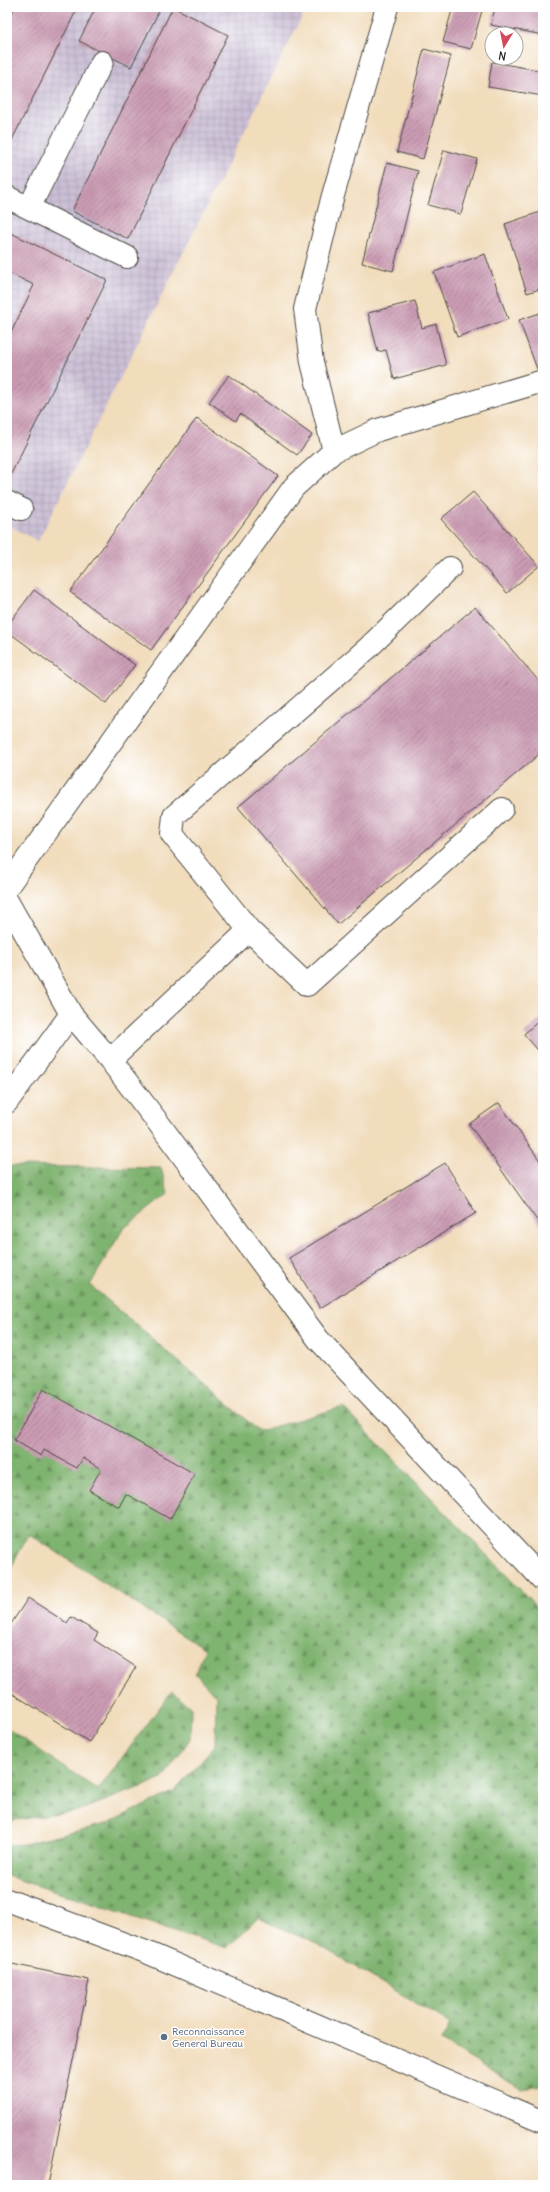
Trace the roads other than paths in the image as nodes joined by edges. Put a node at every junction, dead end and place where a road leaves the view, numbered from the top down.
1 (387, 7) edge
2 (102, 62) dead end
3 (7, 197) edge
4 (29, 208) junction
5 (127, 257) dead end
6 (543, 381) edge
7 (334, 451) junction
8 (450, 568) dead end
9 (502, 809) dead end
10 (7, 886) edge
11 (7, 901) edge
12 (249, 930) junction
13 (71, 1014) junction
14 (110, 1060) junction
15 (7, 1102) edge
16 (543, 1580) edge
17 (7, 1900) edge
18 (543, 2122) edge

1 - 7 street
2 - 4 street
3 - 4 street
4 - 5 street
6 - 7 street
7 - 10 street
8 - 12 street
9 - 12 street
11 - 13 street
12 - 14 street
13 - 14 street
13 - 15 street
14 - 16 street
17 - 18 street

